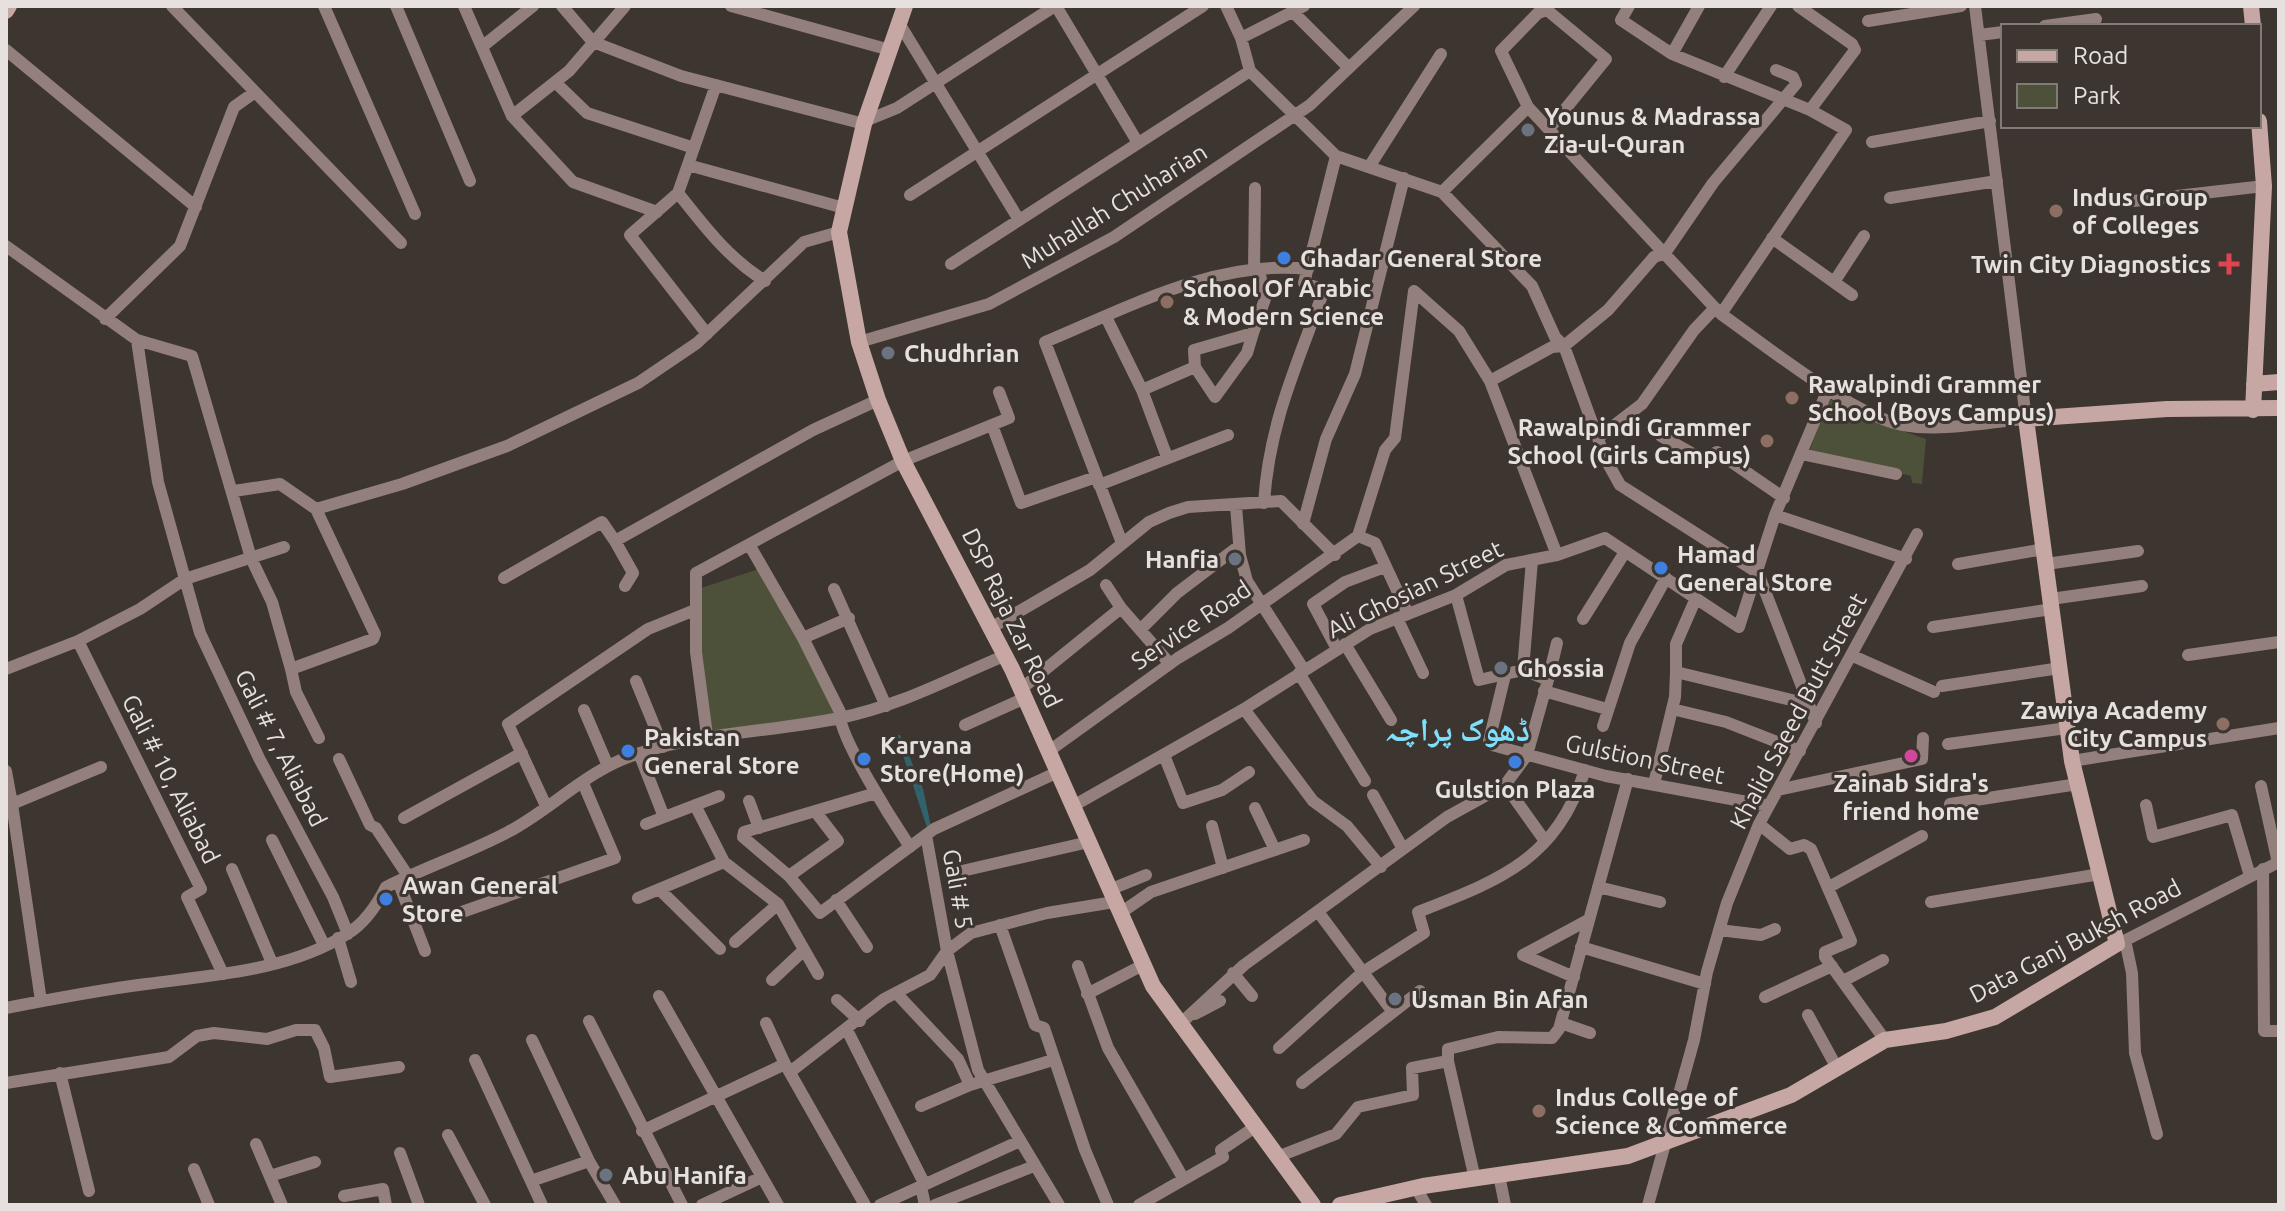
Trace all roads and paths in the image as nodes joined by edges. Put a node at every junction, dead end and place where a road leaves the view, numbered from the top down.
1 (9, 6) edge
2 (193, 6) edge
3 (324, 6) edge
4 (396, 6) edge
5 (464, 6) edge
6 (533, 6) edge
7 (562, 6) edge
8 (625, 6) edge
9 (731, 6) edge
10 (905, 6) edge
11 (1055, 6) edge
12 (1203, 6) edge
13 (1226, 6) edge
14 (1414, 6) edge
15 (1629, 6) edge
16 (1699, 6) edge
17 (1771, 6) edge
18 (1798, 6) edge
19 (1961, 6) edge
20 (1975, 6) edge
21 (1541, 9) edge
22 (176, 10) edge
23 (1299, 10) edge
24 (6, 11) edge
25 (2096, 19) dead end
26 (1868, 21) dead end
27 (899, 23) junction
28 (2060, 24) edge
29 (2001, 32) edge
30 (1979, 35) junction
31 (1241, 38) junction
32 (593, 42) junction
33 (483, 46) junction
34 (6, 50) edge
35 (890, 50) junction
36 (1441, 54) dead end
37 (1672, 54) junction
38 (1349, 68) junction
39 (1776, 70) dead end
40 (1250, 71) junction
41 (1098, 74) junction
42 (1724, 77) junction
43 (555, 82) junction
44 (937, 83) junction
45 (716, 85) junction
46 (255, 92) junction
47 (2001, 94) edge
48 (1988, 97) junction
49 (1780, 101) junction
50 (1528, 107) junction
51 (1810, 110) junction
52 (512, 116) junction
53 (1292, 116) junction
54 (1990, 121) junction
55 (864, 123) junction
56 (2260, 128) edge
57 (1549, 129) junction
58 (1872, 142) dead end
59 (1138, 143) junction
60 (694, 148) junction
61 (978, 150) junction
62 (1336, 156) junction
63 (688, 165) junction
64 (1369, 167) junction
65 (1404, 178) junction
66 (470, 181) dead end
67 (1997, 181) junction
68 (2264, 186) junction
69 (1255, 188) dead end
70 (1442, 192) junction
71 (678, 193) junction
72 (910, 195) dead end
73 (1890, 198) dead end
74 (2133, 201) dead end
75 (196, 207) junction
76 (844, 208) junction
77 (657, 212) junction
78 (415, 214) dead end
79 (1019, 220) junction
80 (839, 232) junction
81 (1864, 236) dead end
82 (1772, 238) junction
83 (401, 243) dead end
84 (6, 246) edge
85 (1665, 253) junction
86 (951, 264) dead end
87 (1308, 269) junction
88 (1257, 270) junction
89 (765, 281) junction
90 (1834, 282) junction
91 (1852, 295) dead end
92 (1718, 311) junction
93 (1106, 317) junction
94 (105, 319) junction
95 (1253, 333) junction
96 (707, 334) junction
97 (137, 340) junction
98 (859, 342) junction
99 (1564, 346) junction
100 (1195, 367) junction
101 (1490, 381) junction
102 (2279, 382) edge
103 (2254, 384) junction
104 (1828, 389) junction
105 (1142, 390) junction
106 (999, 392) dead end
107 (878, 400) junction
108 (2279, 408) edge
109 (2253, 410) junction
110 (2026, 419) junction
111 (992, 425) junction
112 (1228, 435) dead end
113 (1661, 436) dead end
114 (1599, 437) junction
115 (1801, 454) junction
116 (1167, 457) junction
117 (903, 461) junction
118 (1896, 474) dead end
119 (1098, 481) junction
120 (234, 491) junction
121 (1784, 498) junction
122 (1264, 503) junction
123 (1236, 506) junction
124 (316, 509) junction
125 (1775, 515) junction
126 (1303, 524) junction
127 (1917, 534) dead end
128 (1358, 536) junction
129 (615, 541) junction
130 (1122, 543) junction
131 (750, 546) junction
132 (1239, 546) junction
133 (284, 547) dead end
134 (2138, 551) dead end
135 (1625, 552) junction
136 (1335, 555) junction
137 (1557, 555) junction
138 (2045, 557) junction
139 (251, 558) junction
140 (1906, 559) junction
141 (1532, 560) junction
142 (1958, 564) dead end
143 (1385, 567) junction
144 (1758, 573) junction
145 (504, 578) dead end
146 (1666, 578) junction
147 (185, 579) junction
148 (1106, 585) dead end
149 (625, 586) dead end
150 (2142, 586) dead end
151 (834, 589) dead end
152 (1456, 595) junction
153 (1696, 598) junction
154 (1261, 604) junction
155 (2051, 604) junction
156 (1121, 608) junction
157 (695, 610) junction
158 (1402, 616) junction
159 (849, 618) junction
160 (1583, 619) dead end
161 (1933, 627) dead end
162 (989, 629) junction
163 (1141, 629) junction
164 (803, 638) junction
165 (78, 641) junction
166 (2279, 642) edge
167 (1557, 643) dead end
168 (1341, 647) junction
169 (2188, 655) dead end
170 (1004, 656) junction
171 (1853, 656) junction
172 (1170, 664) junction
173 (2060, 668) junction
174 (6, 669) edge
175 (291, 669) junction
176 (1523, 670) junction
177 (1302, 671) junction
178 (1676, 672) junction
179 (1423, 673) dead end
180 (1505, 675) junction
181 (636, 681) dead end
182 (1546, 685) junction
183 (1023, 693) junction
184 (1808, 704) junction
185 (886, 706) junction
186 (1244, 709) junction
187 (1607, 709) junction
188 (1672, 709) junction
189 (584, 710) dead end
190 (838, 718) junction
191 (1391, 720) dead end
192 (1816, 723) junction
193 (965, 725) dead end
194 (1603, 726) dead end
195 (2067, 728) junction
196 (2279, 728) edge
197 (707, 735) junction
198 (319, 738) dead end
199 (1923, 738) dead end
200 (1948, 744) dead end
201 (663, 747) junction
202 (1049, 751) junction
203 (1800, 751) junction
204 (522, 753) junction
205 (639, 753) junction
206 (1164, 755) junction
207 (1527, 755) junction
208 (339, 759) dead end
209 (2072, 761) junction
210 (608, 766) junction
211 (101, 767) dead end
212 (1585, 770) junction
213 (6, 771) edge
214 (1058, 772) junction
215 (1249, 772) dead end
216 (1628, 779) junction
217 (1365, 781) dead end
218 (583, 783) junction
219 (1654, 784) junction
220 (2078, 784) junction
221 (1505, 785) junction
222 (2261, 786) dead end
223 (1778, 790) junction
224 (876, 793) junction
225 (1373, 795) dead end
226 (719, 796) dead end
227 (749, 801) dead end
228 (12, 804) junction
229 (1950, 804) dead end
230 (695, 805) junction
231 (2146, 805) dead end
232 (546, 806) junction
233 (1073, 806) junction
234 (1769, 806) junction
235 (1255, 808) dead end
236 (815, 811) junction
237 (664, 817) junction
238 (404, 818) dead end
239 (646, 824) dead end
240 (1759, 824) junction
241 (1212, 826) dead end
242 (759, 828) junction
243 (926, 835) junction
244 (1922, 836) dead end
245 (272, 840) dead end
246 (1304, 840) dead end
247 (1545, 841) junction
248 (1089, 842) junction
249 (910, 847) junction
250 (1403, 849) junction
251 (1275, 850) junction
252 (724, 862) junction
253 (2278, 862) edge
254 (1381, 867) junction
255 (1223, 868) junction
256 (232, 869) dead end
257 (2263, 869) junction
258 (962, 871) dead end
259 (2100, 874) junction
260 (1146, 875) dead end
261 (789, 876) junction
262 (2250, 876) junction
263 (403, 879) junction
264 (1598, 887) junction
265 (1829, 887) junction
266 (659, 889) junction
267 (638, 898) dead end
268 (836, 900) junction
269 (1114, 902) junction
270 (1660, 902) dead end
271 (1931, 902) dead end
272 (778, 904) junction
273 (459, 913) dead end
274 (1319, 913) junction
275 (1588, 920) junction
276 (1000, 925) junction
277 (1775, 929) dead end
278 (1719, 930) junction
279 (343, 936) junction
280 (735, 942) dead end
281 (2121, 942) junction
282 (324, 945) junction
283 (867, 947) dead end
284 (1581, 947) junction
285 (720, 949) dead end
286 (804, 950) junction
287 (425, 951) dead end
288 (947, 951) junction
289 (1883, 960) dead end
290 (272, 963) junction
291 (1143, 965) junction
292 (1078, 966) dead end
293 (1832, 966) junction
294 (1363, 972) junction
295 (1233, 973) junction
296 (223, 974) junction
297 (818, 974) dead end
298 (1574, 977) junction
299 (772, 980) dead end
300 (1843, 981) junction
301 (351, 982) dead end
302 (1705, 984) junction
303 (1420, 991) dead end
304 (1087, 994) junction
305 (898, 995) junction
306 (659, 996) dead end
307 (1252, 996) dead end
308 (1765, 997) dead end
309 (837, 1000) dead end
310 (41, 1001) junction
311 (1220, 1001) dead end
312 (6, 1008) edge
313 (1392, 1011) junction
314 (1808, 1015) dead end
315 (589, 1021) dead end
316 (860, 1021) junction
317 (1182, 1022) junction
318 (766, 1023) dead end
319 (1561, 1023) junction
320 (847, 1030) junction
321 (2279, 1031) edge
322 (1590, 1033) dead end
323 (532, 1040) dead end
324 (1885, 1040) junction
325 (1279, 1048) dead end
326 (475, 1060) dead end
327 (1053, 1060) junction
328 (1448, 1061) junction
329 (399, 1067) dead end
330 (787, 1068) junction
331 (1837, 1068) junction
332 (60, 1073) junction
333 (986, 1081) junction
334 (6, 1083) edge
335 (1302, 1083) dead end
336 (970, 1085) junction
337 (716, 1095) junction
338 (921, 1106) dead end
339 (1255, 1127) junction
340 (642, 1131) junction
341 (2157, 1134) dead end
342 (448, 1135) dead end
343 (1020, 1141) junction
344 (256, 1144) dead end
345 (1663, 1144) junction
346 (400, 1153) dead end
347 (1277, 1157) junction
348 (589, 1161) junction
349 (315, 1162) dead end
350 (1034, 1166) junction
351 (194, 1169) dead end
352 (1499, 1175) junction
353 (270, 1176) junction
354 (762, 1177) junction
355 (1183, 1178) junction
356 (1475, 1179) junction
357 (531, 1181) junction
358 (923, 1185) junction
359 (1416, 1188) junction
360 (89, 1191) dead end
361 (344, 1196) dead end
362 (889, 1204) edge
363 (209, 1205) edge
364 (282, 1205) edge
365 (386, 1205) edge
366 (419, 1205) edge
367 (485, 1205) edge
368 (542, 1205) edge
369 (615, 1205) edge
370 (682, 1205) edge
371 (702, 1205) edge
372 (778, 1205) edge
373 (865, 1205) edge
374 (925, 1205) edge
375 (935, 1205) edge
376 (1059, 1205) edge
377 (1108, 1205) edge
378 (1139, 1205) edge
379 (1313, 1205) edge
380 (1340, 1205) edge
381 (1426, 1205) edge
382 (1505, 1205) edge
383 (1648, 1205) edge

1 - 24 street
2 - 22 street
3 - 78 street
4 - 66 street
5 - 33 street
6 - 33 street
7 - 32 street
8 - 32 street
9 - 35 street
10 - 27 street, DSP Raja Zar Road
11 - 41 street
11 - 44 street
12 - 41 street
13 - 31 street
14 - 38 street, Muhallah Chuharian
15 - 37 street
16 - 37 street
17 - 42 street
18 - 51 street
19 - 26 street
20 - 30 street
21 - 50 street
21 - 57 street
22 - 46 street
23 - 31 street
23 - 38 street
25 - 28 street
27 - 35 street, DSP Raja Zar Road
27 - 44 street
29 - 30 street
30 - 48 street
31 - 40 street
32 - 43 street
32 - 45 street
33 - 52 street
34 - 75 street
35 - 55 street, DSP Raja Zar Road
36 - 64 street
37 - 42 street
38 - 53 street, Muhallah Chuharian
39 - 49 street
40 - 53 street
40 - 59 street
41 - 59 street
41 - 61 street
42 - 49 street
43 - 52 street
43 - 60 street
44 - 55 street
44 - 61 street
45 - 55 street
45 - 60 street
46 - 75 street
46 - 83 street
47 - 48 street
48 - 54 street
49 - 51 street
49 - 85 street
50 - 57 street
50 - 70 street
51 - 82 street
52 - 77 street
53 - 62 street
53 - 98 street, Muhallah Chuharian
54 - 58 street
54 - 67 street
55 - 76 street, DSP Raja Zar Road
56 - 68 street
57 - 85 street
59 - 79 street
60 - 63 street
61 - 72 street
61 - 79 street
62 - 64 street
62 - 87 street
63 - 71 street
63 - 76 street
64 - 65 street
65 - 70 street
65 - 126 street
67 - 73 street
67 - 110 street
68 - 74 street
68 - 103 street
69 - 88 street
70 - 99 street
71 - 77 street
71 - 89 street
75 - 94 street
76 - 80 street, DSP Raja Zar Road
77 - 96 street
79 - 86 street
80 - 89 street
80 - 98 street, DSP Raja Zar Road
81 - 90 street
82 - 90 street
82 - 92 street
84 - 94 street
85 - 92 street
85 - 99 street
87 - 88 street
87 - 122 street
88 - 93 street
88 - 95 street
89 - 96 street
90 - 91 street
92 - 104 street
92 - 114 street
93 - 105 street
93 - 119 street
94 - 97 street
95 - 100 street
95 - 100 street
96 - 124 street
97 - 120 street
97 - 147 street, Gali # 7, Aliabad
98 - 107 street, DSP Raja Zar Road
99 - 101 street
99 - 114 street
100 - 105 street
101 - 128 street
101 - 137 street
102 - 103 street
103 - 109 street
104 - 110 street
104 - 115 street
105 - 116 street
106 - 111 street
107 - 117 street, DSP Raja Zar Road
107 - 129 street
108 - 109 street
109 - 110 street
110 - 138 street
111 - 117 street
111 - 119 street
112 - 116 street
113 - 121 street
114 - 144 street
115 - 118 street
115 - 121 street
116 - 119 street
117 - 131 street
117 - 162 street, DSP Raja Zar Road
119 - 130 street
120 - 124 street
120 - 139 street
121 - 125 street
122 - 123 street
122 - 126 street
123 - 130 street
123 - 132 street
124 - 175 street
125 - 140 street
125 - 144 street
126 - 136 street
127 - 140 street, Khalid Saeed Butt Street
128 - 136 street, Service Road
128 - 143 street
129 - 145 street
129 - 149 street
130 - 162 street
131 - 157 street
131 - 164 street
132 - 154 street
132 - 163 street
133 - 139 street
134 - 138 street
135 - 137 street, Ali Ghosian Street
135 - 146 street, Ali Ghosian Street
135 - 160 street
136 - 154 street, Service Road
137 - 141 street, Ali Ghosian Street
138 - 142 street
138 - 155 street
139 - 147 street
139 - 175 street
140 - 171 street, Khalid Saeed Butt Street
141 - 152 street, Ali Ghosian Street
141 - 176 street
143 - 158 street
143 - 168 street
144 - 153 street, Ali Ghosian Street
144 - 184 street
146 - 153 street, Ali Ghosian Street
146 - 187 street
147 - 165 street
147 - 279 street, Gali # 7, Aliabad
148 - 156 street
150 - 155 street
151 - 159 street
152 - 158 street, Ali Ghosian Street
152 - 180 street
153 - 178 street
154 - 172 street, Service Road
154 - 177 street
155 - 161 street
155 - 173 street
156 - 163 street
156 - 183 street
157 - 197 street
157 - 204 street
158 - 168 street, Ali Ghosian Street
158 - 179 street
159 - 164 street
159 - 185 street
162 - 170 street, DSP Raja Zar Road
163 - 172 street
164 - 190 street
165 - 174 street
165 - 296 street, Gali # 10, Aliabad
166 - 169 street
167 - 182 street
168 - 177 street, Ali Ghosian Street
168 - 191 street
170 - 183 street, DSP Raja Zar Road
170 - 185 street
171 - 173 street
171 - 192 street, Khalid Saeed Butt Street
172 - 202 street, Service Road
173 - 195 street
175 - 198 street
176 - 180 street
176 - 182 street
177 - 186 street, Ali Ghosian Street
177 - 217 street
178 - 184 street
178 - 188 street
180 - 207 street, Gulstion Street
181 - 201 street
182 - 187 street
182 - 207 street
183 - 193 street
183 - 202 street, DSP Raja Zar Road
184 - 192 street
185 - 190 street
186 - 206 street, Ali Ghosian Street
186 - 254 street
187 - 194 street
188 - 203 street
188 - 219 street
189 - 210 street
190 - 197 street
190 - 224 street
192 - 203 street, Khalid Saeed Butt Street
195 - 200 street
195 - 209 street
196 - 209 street
197 - 201 street
199 - 223 street
201 - 205 street
202 - 214 street, DSP Raja Zar Road
203 - 223 street, Khalid Saeed Butt Street
204 - 232 street
204 - 238 street
205 - 210 street
205 - 237 street
206 - 215 street
206 - 233 street, Ali Ghosian Street
207 - 212 street, Gulstion Street
207 - 221 street
208 - 263 street
209 - 220 street
210 - 218 street
211 - 228 street
212 - 216 street, Gulstion Street
212 - 247 street
213 - 228 street
214 - 233 street, DSP Raja Zar Road
214 - 243 street
216 - 219 street, Gulstion Street
216 - 264 street
218 - 232 street
218 - 273 street
219 - 234 street, Gulstion Street
220 - 229 street
220 - 259 street
221 - 247 street
221 - 250 street
222 - 253 street
223 - 234 street, Khalid Saeed Butt Street
224 - 236 street
224 - 249 street
225 - 250 street
226 - 230 street
227 - 242 street
228 - 310 street
230 - 237 street
230 - 252 street
231 - 262 street
232 - 263 street
233 - 248 street, DSP Raja Zar Road
234 - 240 street, Khalid Saeed Butt Street
235 - 251 street
236 - 242 street
236 - 261 street
237 - 239 street
240 - 265 street
240 - 278 street, Khalid Saeed Butt Street
241 - 255 street
242 - 261 street
243 - 249 street
243 - 288 street, Gali # 5
244 - 265 street
245 - 282 street
246 - 251 street
247 - 294 street
248 - 258 street
248 - 269 street, DSP Raja Zar Road
249 - 268 street
250 - 254 street
251 - 255 street
252 - 266 street
252 - 272 street
253 - 257 street, Data Ganj Buksh Road
254 - 274 street
255 - 269 street
256 - 290 street
257 - 262 street, Data Ganj Buksh Road
257 - 321 street
259 - 271 street
259 - 281 street
260 - 269 street
261 - 268 street
262 - 281 street, Data Ganj Buksh Road
263 - 279 street
263 - 287 street
264 - 270 street
264 - 275 street
265 - 293 street
266 - 267 street
266 - 285 street
268 - 283 street
269 - 276 street
269 - 291 street, DSP Raja Zar Road
272 - 280 street
272 - 286 street
274 - 294 street
274 - 295 street
275 - 284 street
275 - 298 street
276 - 288 street
276 - 327 street
277 - 278 street
278 - 302 street, Khalid Saeed Butt Street
279 - 282 street
279 - 301 street, Gali # 7, Aliabad
281 - 324 street, Data Ganj Buksh Road
281 - 341 street
282 - 290 street
284 - 298 street
284 - 302 street
286 - 297 street
286 - 299 street
288 - 305 street
288 - 333 street, Gali # 5
289 - 300 street
290 - 296 street
291 - 304 street
291 - 317 street, DSP Raja Zar Road
292 - 304 street
293 - 300 street
293 - 308 street
294 - 313 street
294 - 325 street
295 - 307 street
295 - 317 street
296 - 310 street
298 - 319 street
300 - 324 street
302 - 345 street, Khalid Saeed Butt Street
303 - 313 street
304 - 355 street
305 - 316 street
305 - 336 street
306 - 337 street
309 - 316 street
310 - 312 street
311 - 317 street
313 - 335 street
314 - 331 street
315 - 340 street
316 - 320 street
317 - 339 street, DSP Raja Zar Road
318 - 330 street
319 - 322 street
319 - 328 street
320 - 330 street
320 - 358 street
323 - 348 street
324 - 331 street, Data Ganj Buksh Road
326 - 357 street
327 - 333 street
327 - 377 street
328 - 347 street
328 - 356 street
329 - 332 street
330 - 337 street
330 - 373 street
331 - 345 street, Data Ganj Buksh Road
332 - 334 street
332 - 360 street
333 - 336 street
333 - 343 street, Gali # 5
336 - 338 street
337 - 340 street
337 - 354 street
339 - 347 street, DSP Raja Zar Road
339 - 355 street
340 - 370 street
342 - 367 street
343 - 350 street, Gali # 5
343 - 358 street
344 - 353 street
345 - 352 street, Data Ganj Buksh Road
345 - 383 street, Khalid Saeed Butt Street
346 - 366 street
347 - 379 street, DSP Raja Zar Road
348 - 357 street
348 - 369 street
349 - 353 street
350 - 375 street
350 - 376 street, Gali # 5
351 - 363 street
352 - 356 street, Data Ganj Buksh Road
352 - 382 street
353 - 364 street
354 - 371 street
354 - 372 street
355 - 378 street
356 - 359 street, Data Ganj Buksh Road
357 - 368 street
358 - 362 street
358 - 374 street
359 - 380 street, Data Ganj Buksh Road
359 - 381 street
361 - 365 street

